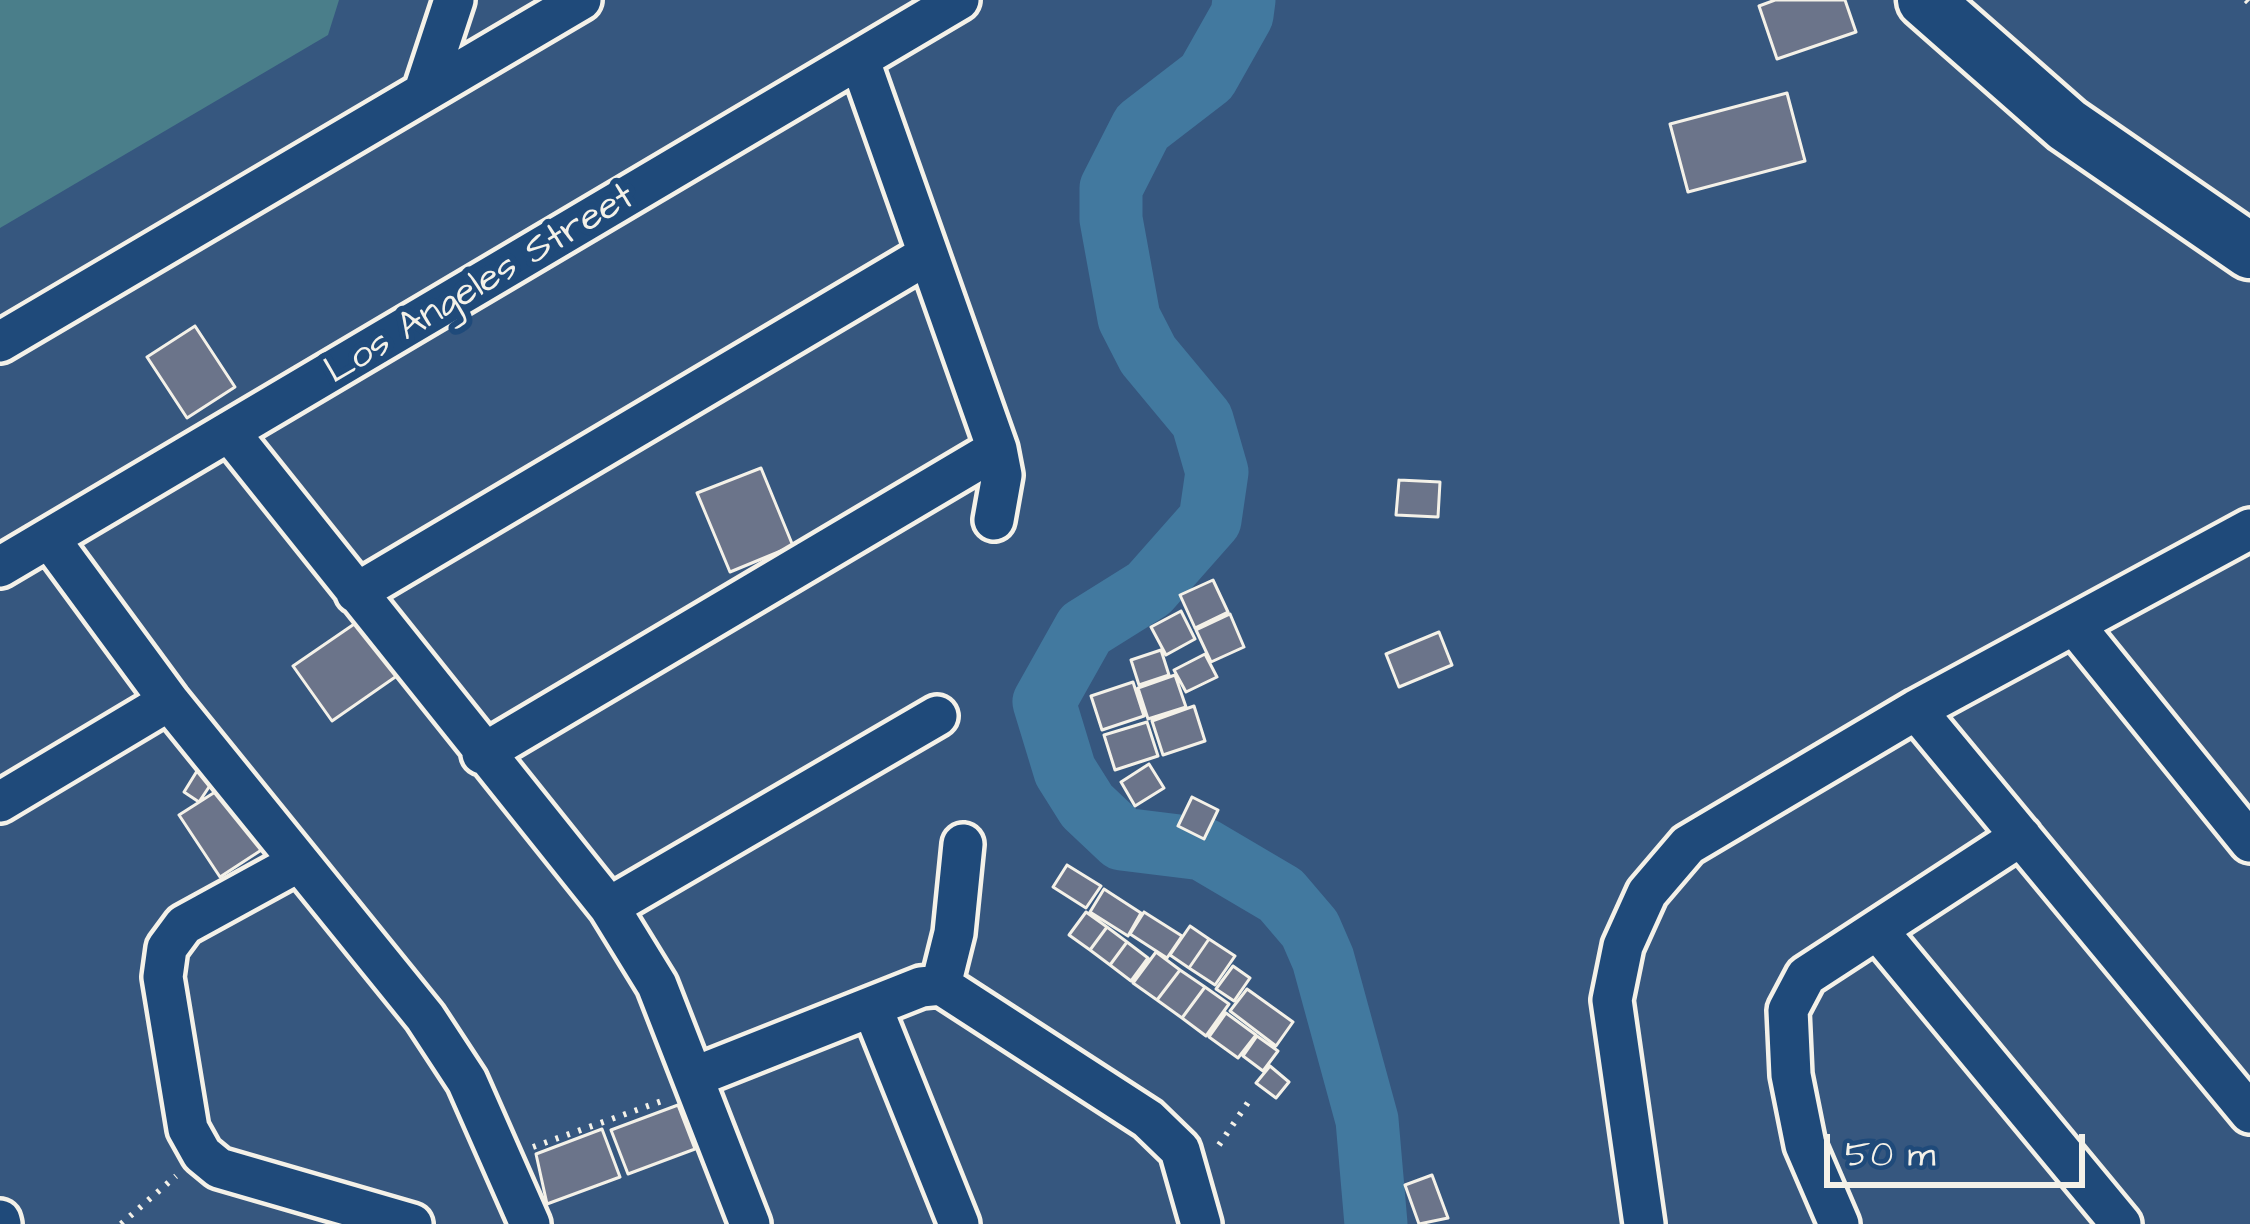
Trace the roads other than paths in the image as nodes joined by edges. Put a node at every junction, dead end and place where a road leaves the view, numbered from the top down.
1 (454, 0) edge
2 (581, 0) edge
3 (958, 0) edge
4 (1924, 0) edge
5 (860, 62) junction
6 (425, 88) junction
7 (2250, 251) edge
8 (927, 255) junction
9 (0, 342) edge
10 (230, 434) junction
11 (997, 449) junction
12 (994, 520) dead end
13 (49, 538) junction
14 (2244, 543) edge
15 (0, 567) edge
16 (356, 593) junction
17 (2076, 627) junction
18 (169, 701) junction
19 (1916, 710) junction
20 (937, 716) dead end
21 (482, 754) junction
22 (0, 802) edge
23 (2021, 836) junction
24 (2250, 842) edge
25 (963, 844) dead end
26 (299, 862) junction
27 (609, 907) junction
28 (1879, 932) junction
29 (941, 985) junction
30 (872, 1006) junction
31 (697, 1083) junction
32 (2250, 1113) edge
33 (1843, 1221) edge
34 (412, 1224) edge
35 (530, 1224) edge
36 (750, 1224) edge
37 (959, 1224) edge
38 (1202, 1224) edge
39 (1644, 1224) edge
40 (2121, 1224) edge

1 - 6 street
2 - 6 street
3 - 5 street, Los Angeles Street
4 - 7 street
5 - 8 street
5 - 10 street, Los Angeles Street
6 - 9 street
8 - 11 street
8 - 16 street
10 - 13 street, Los Angeles Street
10 - 16 street
11 - 12 street
11 - 21 street
13 - 15 street, Los Angeles Street
13 - 18 street
14 - 17 street
16 - 21 street
17 - 19 street
17 - 24 street
18 - 22 street
18 - 26 street
19 - 23 street
19 - 39 street
20 - 27 street
21 - 27 street
23 - 28 street
23 - 32 street
25 - 29 street
26 - 34 street
26 - 35 street
27 - 31 street
28 - 33 street
28 - 40 street
29 - 30 street
29 - 38 street
30 - 31 street
30 - 37 street
31 - 36 street

